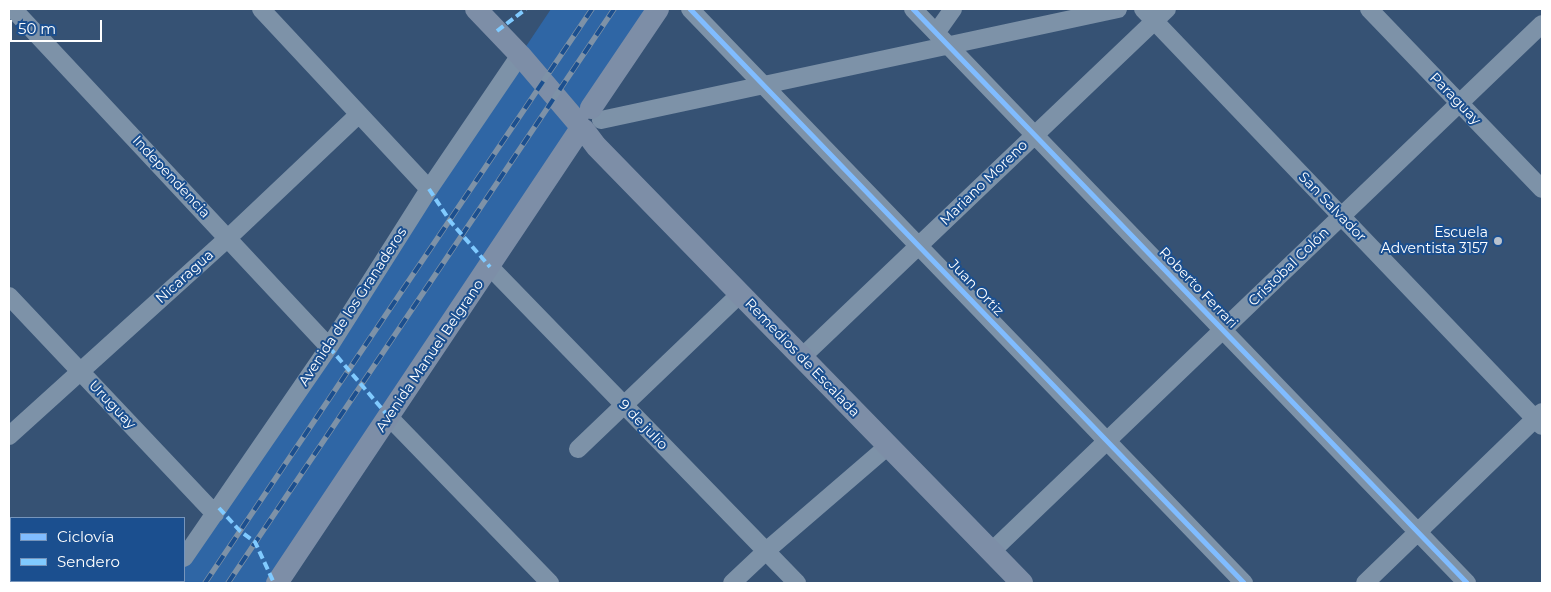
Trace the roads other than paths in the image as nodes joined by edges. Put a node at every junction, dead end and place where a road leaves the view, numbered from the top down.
1 (261, 9) edge
2 (476, 9) edge
3 (658, 9) edge
4 (690, 9) edge
5 (914, 9) edge
6 (953, 9) edge
7 (1118, 9) edge
8 (1368, 9) edge
9 (15, 13) edge
10 (1155, 13) edge
11 (1542, 24) edge
12 (936, 33) junction
13 (949, 45) junction
14 (520, 55) junction
15 (764, 84) junction
16 (1460, 104) junction
17 (358, 115) junction
18 (587, 122) junction
19 (1035, 135) junction
20 (428, 189) junction
21 (1542, 189) edge
22 (1342, 216) junction
23 (228, 238) junction
24 (919, 245) junction
25 (490, 267) junction
26 (740, 294) junction
27 (9, 296) edge
28 (1223, 330) junction
29 (328, 347) junction
30 (802, 357) junction
31 (80, 372) junction
32 (623, 406) junction
33 (388, 417) junction
34 (1540, 419) edge
35 (9, 436) edge
36 (1106, 440) junction
37 (888, 446) junction
38 (578, 449) dead end
39 (214, 514) junction
40 (1418, 532) junction
41 (766, 551) junction
42 (992, 551) junction
43 (185, 557) edge
44 (277, 583) edge
45 (550, 583) edge
46 (732, 583) edge
47 (797, 583) edge
48 (1022, 583) edge
49 (1244, 583) edge
50 (1365, 583) edge
51 (1467, 583) edge

1 - 17 street
2 - 14 main road, Remedios de Escalada
3 - 18 main road, Avenida Manuel Belgrano
4 - 15 street, Juan Ortiz
5 - 12 street, Roberto Ferrari
6 - 12 street
7 - 13 street
8 - 16 street, Paraguay
9 - 23 street, Independencia
10 - 19 street, Mariano Moreno
10 - 22 street, San Salvador
11 - 16 street, Cristobal Colón
12 - 13 street, Roberto Ferrari
13 - 15 street
13 - 19 street, Roberto Ferrari
14 - 18 main road, Remedios de Escalada
14 - 20 street, Avenida de los Granaderos
15 - 18 street
15 - 24 street, Juan Ortiz
16 - 21 street, Paraguay
16 - 22 street, Cristobal Colón
17 - 20 street
17 - 23 street, Nicaragua
18 - 25 main road, Avenida Manuel Belgrano
18 - 26 main road, Remedios de Escalada
19 - 24 street, Mariano Moreno
19 - 28 street, Roberto Ferrari
20 - 29 street, Avenida de los Granaderos
22 - 28 street, Cristobal Colón
22 - 34 street, San Salvador
23 - 29 street, Independencia
23 - 31 street, Nicaragua
24 - 30 street, Mariano Moreno
24 - 36 street, Juan Ortiz
25 - 32 street, 9 de julio
25 - 33 main road, Avenida Manuel Belgrano
26 - 30 main road, Remedios de Escalada
26 - 32 street
27 - 31 street, Uruguay
28 - 36 street, Cristobal Colón
28 - 40 street, Roberto Ferrari
29 - 39 street, Avenida de los Granaderos
30 - 37 main road, Remedios de Escalada
31 - 35 street, Nicaragua
31 - 39 street, Uruguay
32 - 38 street
32 - 41 street, 9 de julio
33 - 44 main road, Avenida Manuel Belgrano
33 - 45 street
34 - 40 street
36 - 42 street, Cristobal Colón
36 - 49 street, Juan Ortiz
37 - 41 street
37 - 42 main road, Remedios de Escalada
39 - 43 street, Avenida de los Granaderos
40 - 50 street
40 - 51 street, Roberto Ferrari
41 - 46 street
41 - 47 street, 9 de julio
42 - 48 main road, Remedios de Escalada

